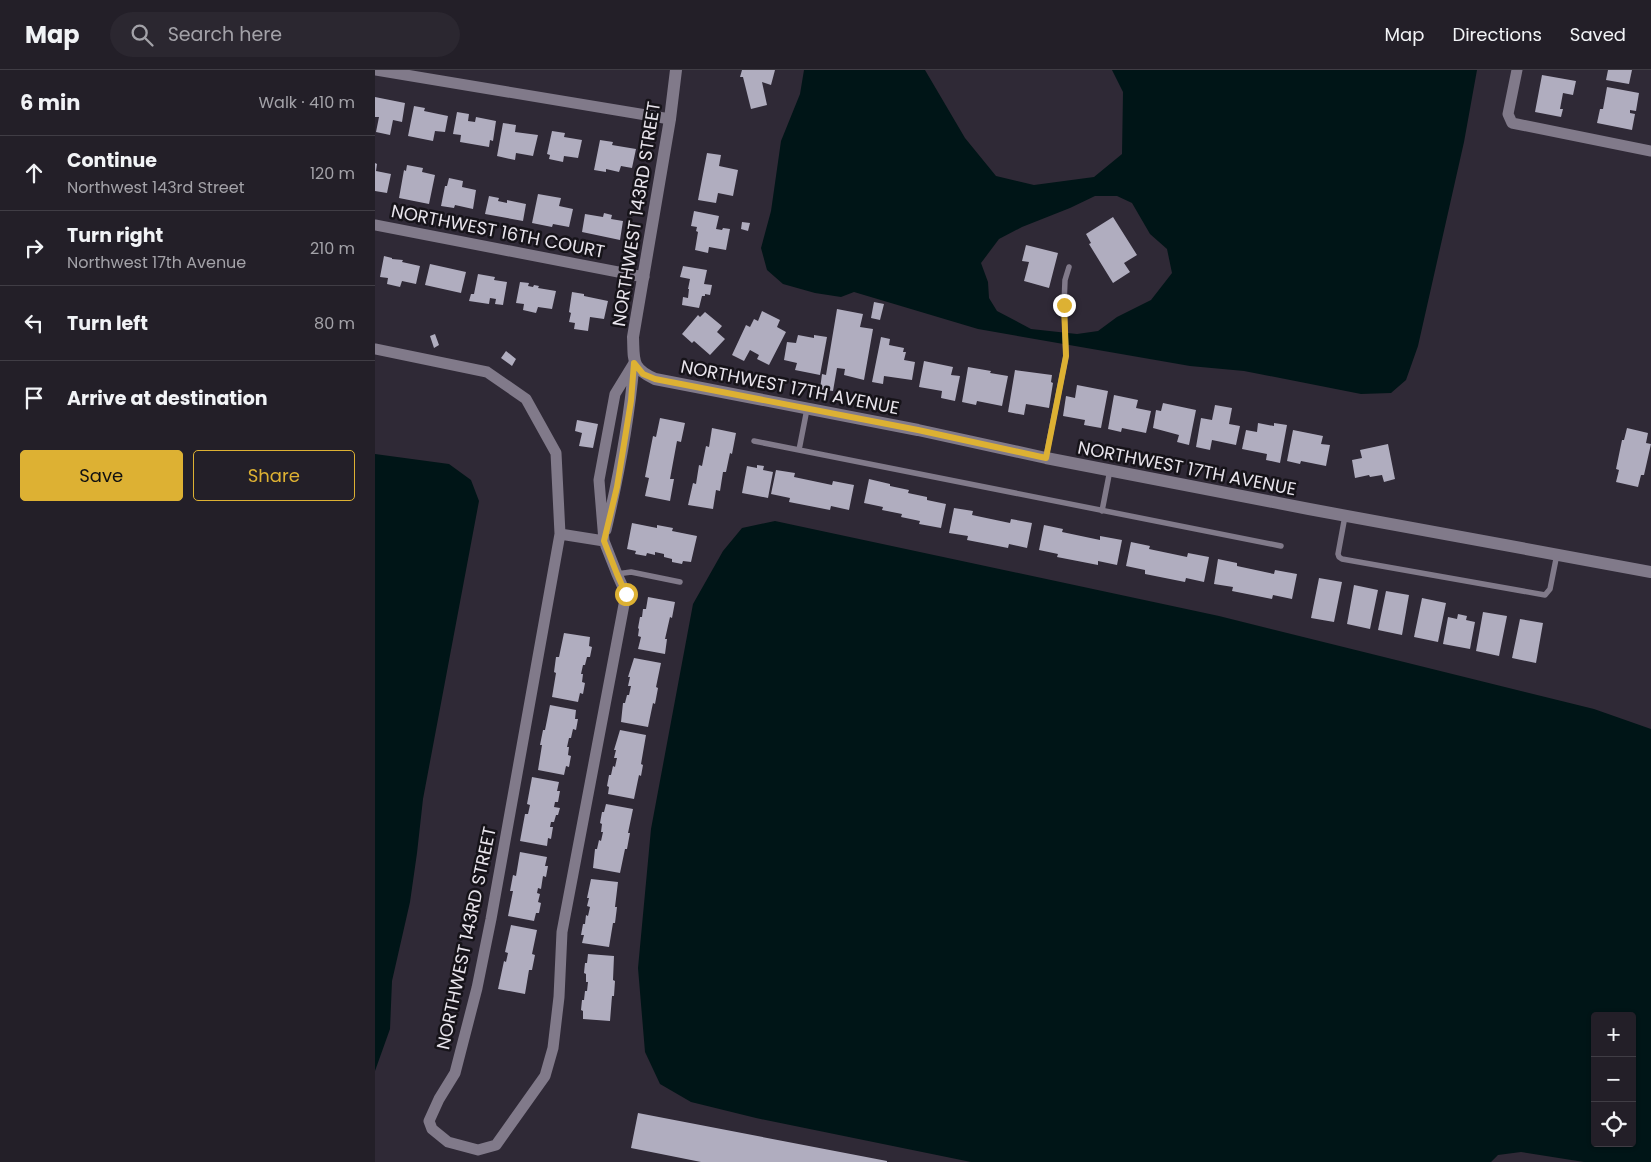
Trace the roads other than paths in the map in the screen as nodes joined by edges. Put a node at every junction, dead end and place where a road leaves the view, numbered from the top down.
1 (376, 70) edge
2 (676, 70) edge
3 (1517, 70) edge
4 (422, 75) edge
5 (670, 119) junction
6 (1651, 151) edge
7 (375, 225) edge
8 (1069, 267) dead end
9 (644, 277) junction
10 (375, 349) edge
11 (634, 363) junction
12 (807, 409) junction
13 (754, 441) dead end
14 (799, 450) junction
15 (1046, 458) junction
16 (1110, 470) junction
17 (1102, 510) junction
18 (1345, 516) junction
19 (559, 534) junction
20 (604, 541) junction
21 (1281, 546) dead end
22 (1557, 554) junction
23 (1651, 572) edge
24 (617, 574) junction
25 (679, 582) dead end

1 - 4 street
2 - 5 street, NORTHWEST 143RD STREET
3 - 6 street
4 - 5 street
5 - 9 street, NORTHWEST 143RD STREET
7 - 9 street, NORTHWEST 16TH COURT
8 - 15 lane
9 - 11 street, NORTHWEST 143RD STREET
10 - 19 street, NORTHWEST 143RD STREET
11 - 12 street, NORTHWEST 17TH AVENUE
11 - 20 street, NORTHWEST 143RD STREET
11 - 20 street, NORTHWEST 143RD STREET
12 - 14 lane
12 - 15 street, NORTHWEST 17TH AVENUE
13 - 14 lane
14 - 17 lane
15 - 16 street, NORTHWEST 17TH AVENUE
16 - 17 lane
16 - 18 street, NORTHWEST 17TH AVENUE
17 - 21 lane
18 - 22 street, NORTHWEST 17TH AVENUE
18 - 22 lane
19 - 20 street
19 - 24 street, NORTHWEST 143RD STREET
20 - 24 street, NORTHWEST 143RD STREET
22 - 23 street, NORTHWEST 17TH AVENUE
24 - 25 lane

